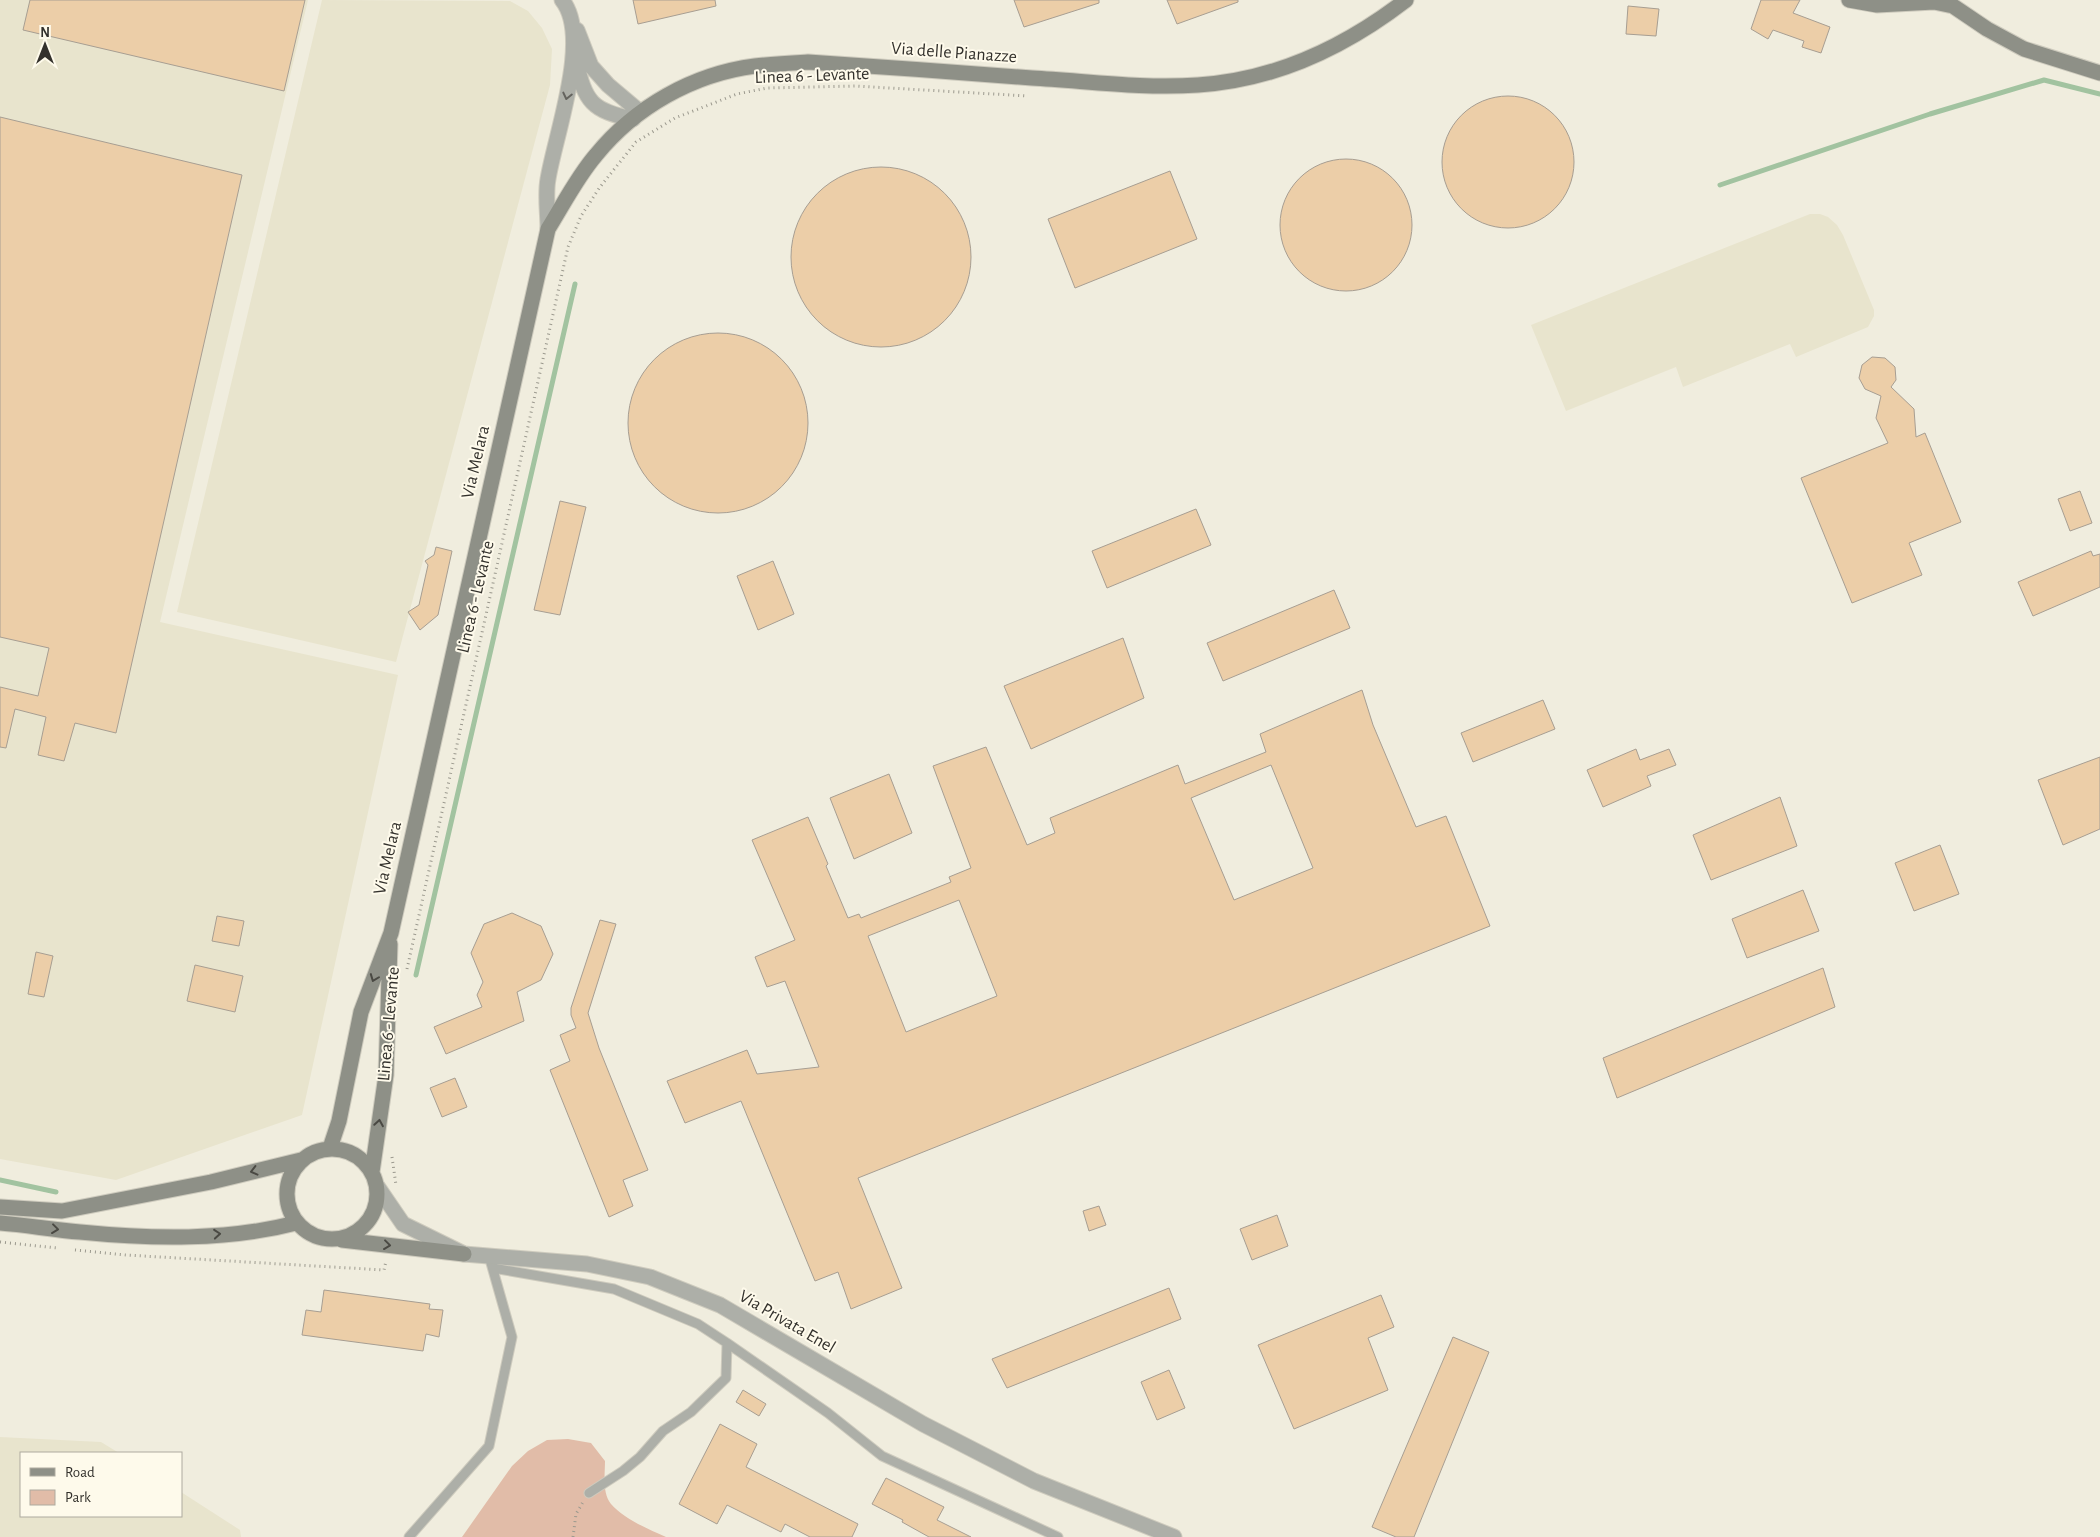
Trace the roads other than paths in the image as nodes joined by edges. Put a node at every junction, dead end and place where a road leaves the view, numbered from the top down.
1 (562, 0) edge
2 (1406, 0) edge
3 (1849, 0) edge
4 (571, 16) junction
5 (574, 48) junction
6 (2100, 73) edge
7 (637, 115) junction
8 (548, 229) junction
9 (391, 933) junction
10 (330, 1148) junction
11 (301, 1160) junction
12 (374, 1179) junction
13 (0, 1207) edge
14 (3, 1223) edge
15 (296, 1223) junction
16 (338, 1239) junction
17 (464, 1254) junction
18 (490, 1262) junction
19 (727, 1343) junction
20 (589, 1493) road end
21 (409, 1537) edge
22 (1058, 1537) edge
23 (1174, 1537) edge

1 - 4 street, Via Melara
2 - 7 street, Via delle Pianazze
3 - 6 street
4 - 5 street, Via Melara
4 - 7 street
5 - 7 street
5 -> 8 street, Via Melara
7 - 8 street, Via delle Pianazze
8 - 9 street, Via Melara
9 -> 10 street
12 -> 9 street
10 - 11 street
10 - 12 street
11 -> 13 street
11 - 15 street
12 - 16 street
12 - 17 street, Via Privata Enel
14 -> 15 street
15 - 16 street
16 -> 17 street
17 - 18 street, Via Privata Enel
18 - 19 lane
18 - 21 lane
18 - 23 street, Via Privata Enel
19 - 20 lane
19 - 22 lane

